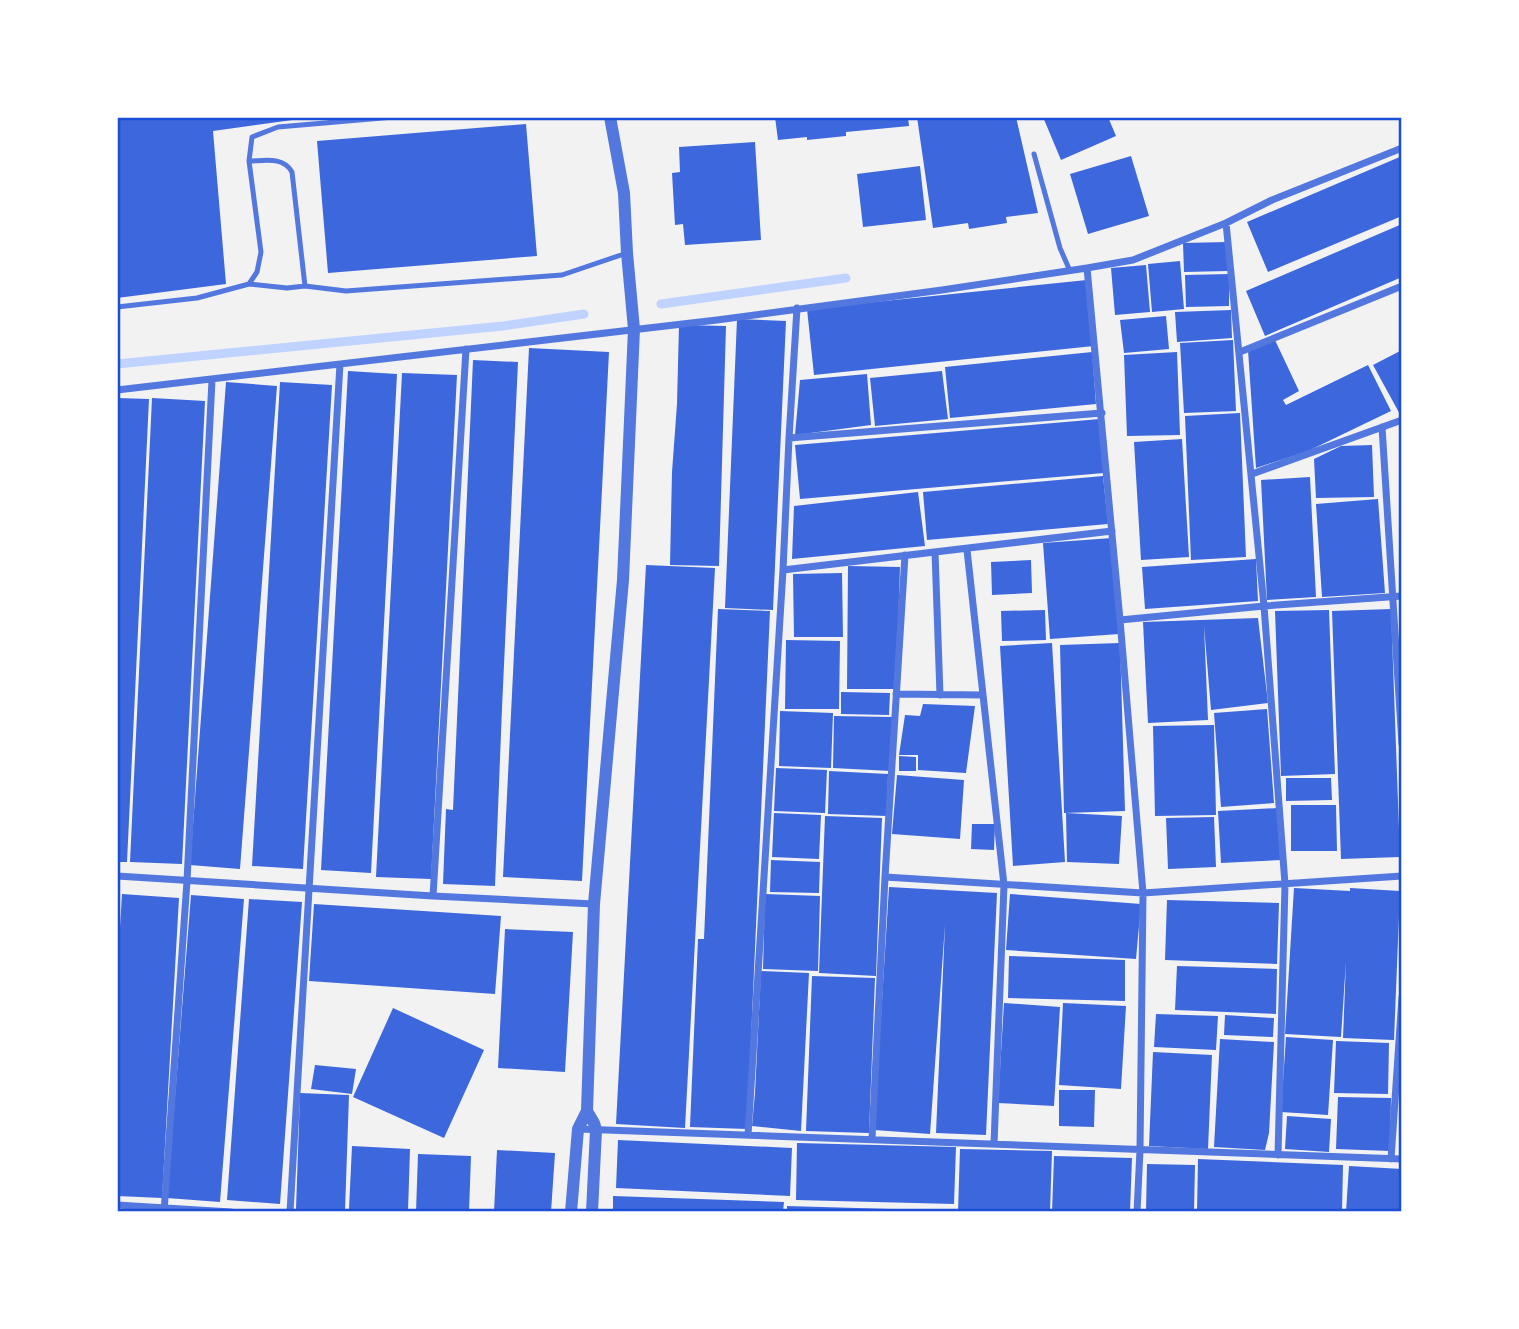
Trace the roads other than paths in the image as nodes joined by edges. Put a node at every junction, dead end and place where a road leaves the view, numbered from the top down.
1 (394, 117) edge
2 (608, 118) edge
3 (1402, 148) edge
4 (1034, 153) dead end
5 (249, 161) junction
6 (1226, 223) junction
7 (627, 253) junction
8 (1087, 268) junction
9 (1070, 271) junction
10 (249, 284) junction
11 (305, 286) junction
12 (1402, 286) edge
13 (117, 307) edge
14 (797, 308) junction
15 (634, 330) junction
16 (466, 349) junction
17 (1240, 352) junction
18 (340, 364) junction
19 (212, 380) junction
20 (117, 390) edge
21 (1102, 412) junction
22 (1402, 420) edge
23 (1382, 427) junction
24 (789, 438) junction
25 (1252, 474) junction
26 (1112, 531) junction
27 (967, 550) junction
28 (935, 552) junction
29 (905, 555) junction
30 (783, 570) junction
31 (1402, 596) edge
32 (1393, 598) junction
33 (1264, 606) junction
34 (1120, 620) junction
35 (896, 694) junction
36 (940, 695) junction
37 (983, 695) junction
38 (1402, 744) edge
39 (117, 876) edge
40 (1402, 876) edge
41 (885, 877) junction
42 (187, 881) junction
43 (1285, 884) junction
44 (1004, 885) junction
45 (310, 889) junction
46 (1143, 893) junction
47 (433, 896) junction
48 (594, 904) junction
49 (1402, 997) edge
50 (586, 1111) junction
51 (578, 1129) junction
52 (596, 1130) junction
53 (748, 1135) junction
54 (872, 1139) junction
55 (993, 1144) junction
56 (1140, 1150) junction
57 (1278, 1155) junction
58 (1391, 1159) junction
59 (1402, 1159) edge
60 (117, 1205) edge
61 (164, 1210) edge
62 (231, 1212) edge
63 (290, 1212) edge
64 (571, 1212) edge
65 (592, 1212) edge
66 (1137, 1212) edge

1 - 5 lane
2 - 7 street
3 - 6 street
4 - 9 lane
5 - 10 lane
5 - 11 lane
6 - 8 street
6 - 17 street
7 - 11 lane
7 - 15 street
8 - 9 street
8 - 21 street
9 - 14 street
10 - 11 lane
10 - 13 lane
12 - 17 street
14 - 15 street
14 - 24 street
15 - 16 street
15 - 48 street
16 - 18 street
16 - 47 street
17 - 25 street
18 - 19 street
18 - 45 street
19 - 20 street
19 - 42 street
21 - 24 street
21 - 26 street
22 - 23 street
23 - 25 street
23 - 32 street
24 - 30 street
25 - 33 street
26 - 27 street
26 - 34 street
27 - 28 street
27 - 37 street
28 - 29 street
28 - 36 street
29 - 30 street
29 - 35 street
30 - 53 street
31 - 32 street
32 - 33 street
32 - 38 street
33 - 34 street
33 - 43 street
34 - 46 street
35 - 36 street
35 - 41 street
36 - 37 street
37 - 44 street
39 - 42 street
40 - 43 street
41 - 44 street
41 - 54 street
42 - 45 street
42 - 61 street
43 - 46 street
43 - 57 street
44 - 46 street
44 - 55 street
45 - 47 street
45 - 63 street
46 - 56 street
47 - 48 street
48 - 50 street
49 - 58 street
50 - 51 street
50 - 52 street
51 - 52 street
51 - 64 street
52 - 53 street
52 - 65 street
53 - 54 street
54 - 55 street
55 - 56 street
56 - 57 street
56 - 66 street
57 - 58 street
58 - 59 street
60 - 61 street
61 - 62 street

